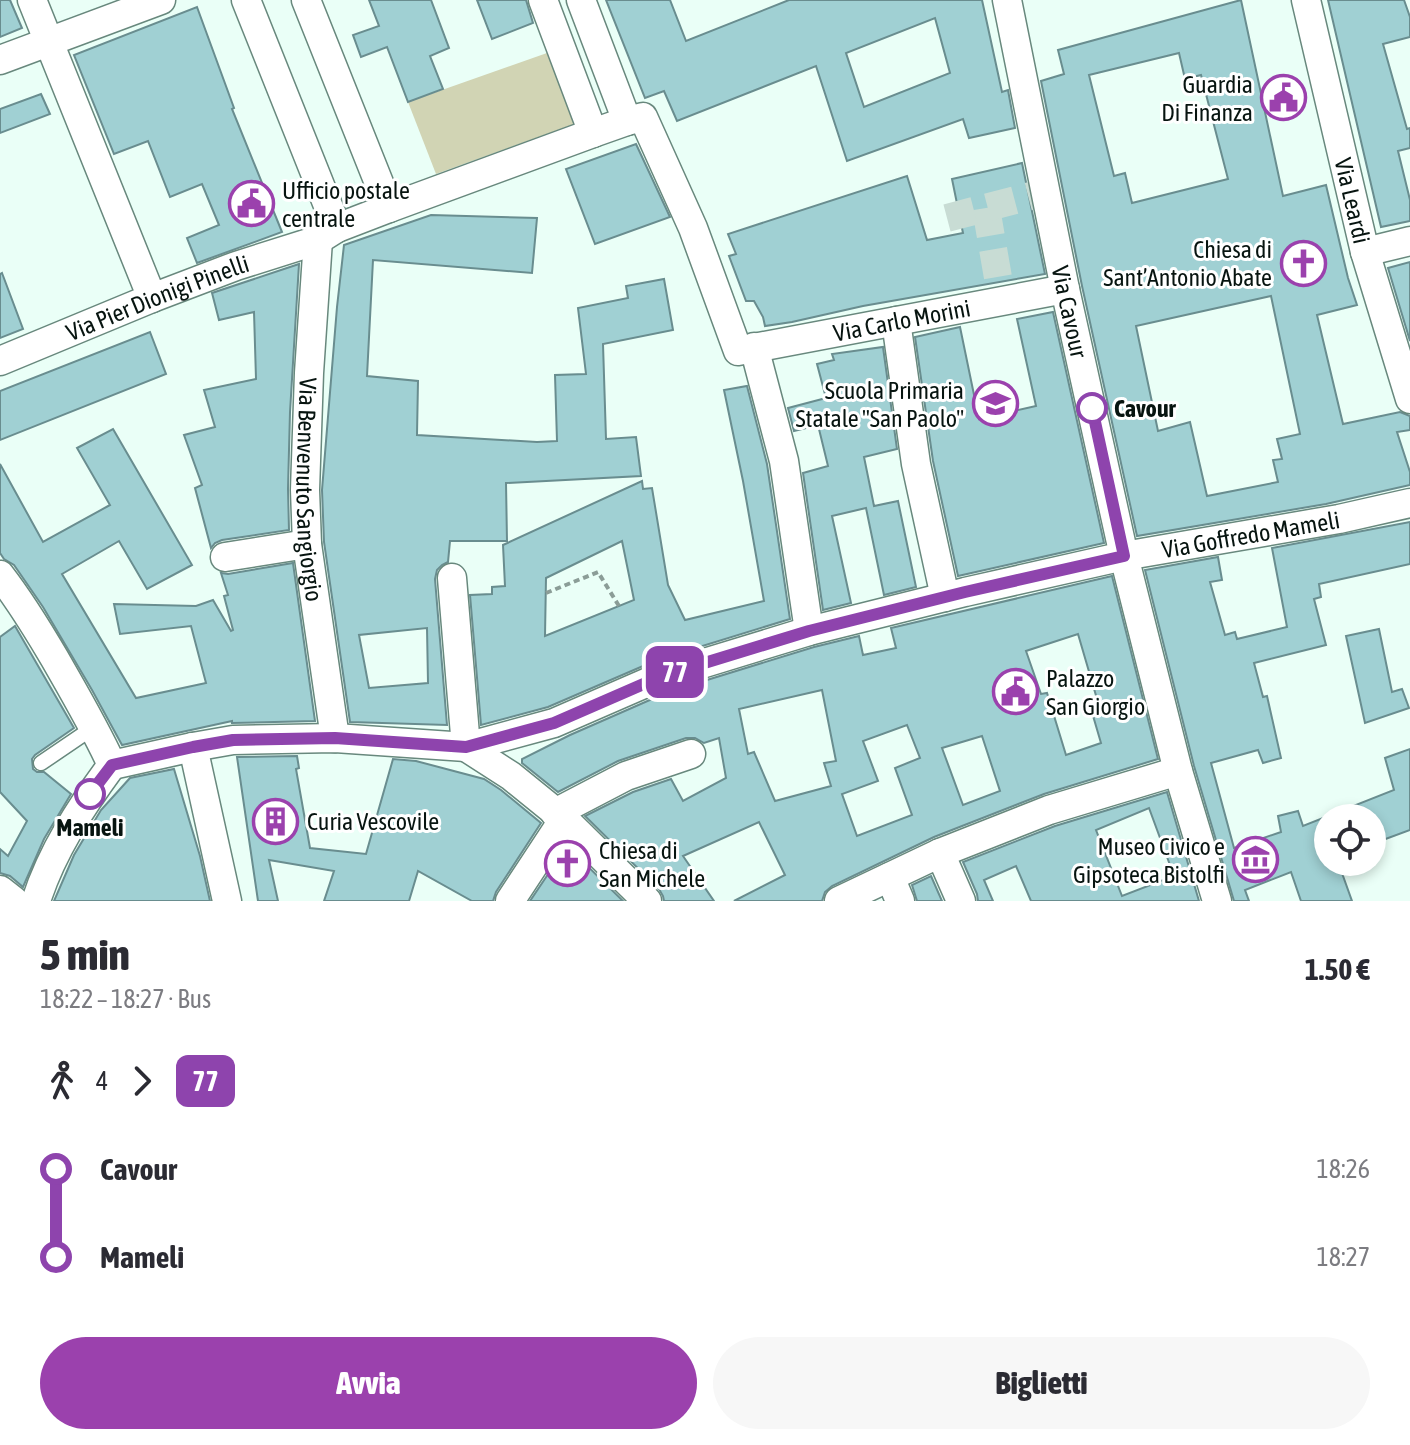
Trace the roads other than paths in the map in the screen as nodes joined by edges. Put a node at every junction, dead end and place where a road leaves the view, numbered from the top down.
1 (32, 0) edge
2 (161, 0) edge
3 (246, 0) edge
4 (306, 0) edge
5 (543, 0) edge
6 (581, 0) edge
7 (1007, 0) edge
8 (1306, 0) edge
9 (49, 42) junction
10 (0, 60) edge
11 (627, 121) junction
12 (593, 133) junction
13 (389, 208) junction
14 (328, 234) junction
15 (1410, 241) edge
16 (1365, 252) junction
17 (1065, 289) junction
18 (152, 298) junction
19 (896, 321) junction
20 (746, 349) junction
21 (0, 361) edge
22 (1410, 399) edge
23 (1410, 503) edge
24 (307, 544) junction
25 (1124, 556) junction
26 (225, 557) dead end
27 (452, 578) dead end
28 (6, 593) edge
29 (945, 597) junction
30 (809, 631) junction
31 (94, 727) junction
32 (335, 738) junction
33 (193, 747) junction
34 (466, 747) junction
35 (691, 754) dead end
36 (41, 763) dead end
37 (112, 765) junction
38 (1178, 771) junction
39 (560, 816) junction
40 (940, 853) junction
41 (895, 889) edge
42 (0, 890) edge
43 (14, 901) edge
44 (36, 901) edge
45 (227, 901) edge
46 (510, 901) edge
47 (647, 901) edge
48 (839, 901) edge
49 (961, 901) edge
50 (1217, 901) edge

1 - 9 street
2 - 9 street
3 - 14 street
4 - 13 street
5 - 12 street
6 - 11 street
7 - 17 street, Via Cavour
8 - 16 street, Via Leardi
9 - 10 street
9 - 18 street
11 - 12 street, Via Pier Dionigi Pinelli
11 - 20 street
12 - 13 street, Via Pier Dionigi Pinelli
13 - 14 street, Via Pier Dionigi Pinelli
14 - 18 street, Via Pier Dionigi Pinelli
14 - 24 street, Via Benvenuto Sangiorgio
15 - 16 street
16 - 22 street, Via Leardi
17 - 19 street, Via Carlo Morini
17 - 25 street, Via Cavour
18 - 21 street, Via Pier Dionigi Pinelli
19 - 20 street, Via Carlo Morini
19 - 29 street
20 - 30 street
23 - 25 street, Via Goffredo Mameli
24 - 26 street
24 - 32 street, Via Benvenuto Sangiorgio
25 - 29 street, Via Goffredo Mameli
25 - 38 street, Via Cavour
27 - 34 street
28 - 31 street
29 - 30 street, Via Goffredo Mameli
30 - 34 street, Via Goffredo Mameli
31 - 36 lane
31 - 37 street
32 - 33 street, Via Goffredo Mameli
32 - 34 street, Via Goffredo Mameli
33 - 37 street, Via Goffredo Mameli
33 - 45 street
34 - 39 street
35 - 39 street
37 - 44 street
38 - 40 street
38 - 50 street, Via Cavour
39 - 46 street
39 - 47 street
40 - 41 street
40 - 49 street
41 - 48 street
42 - 43 street

